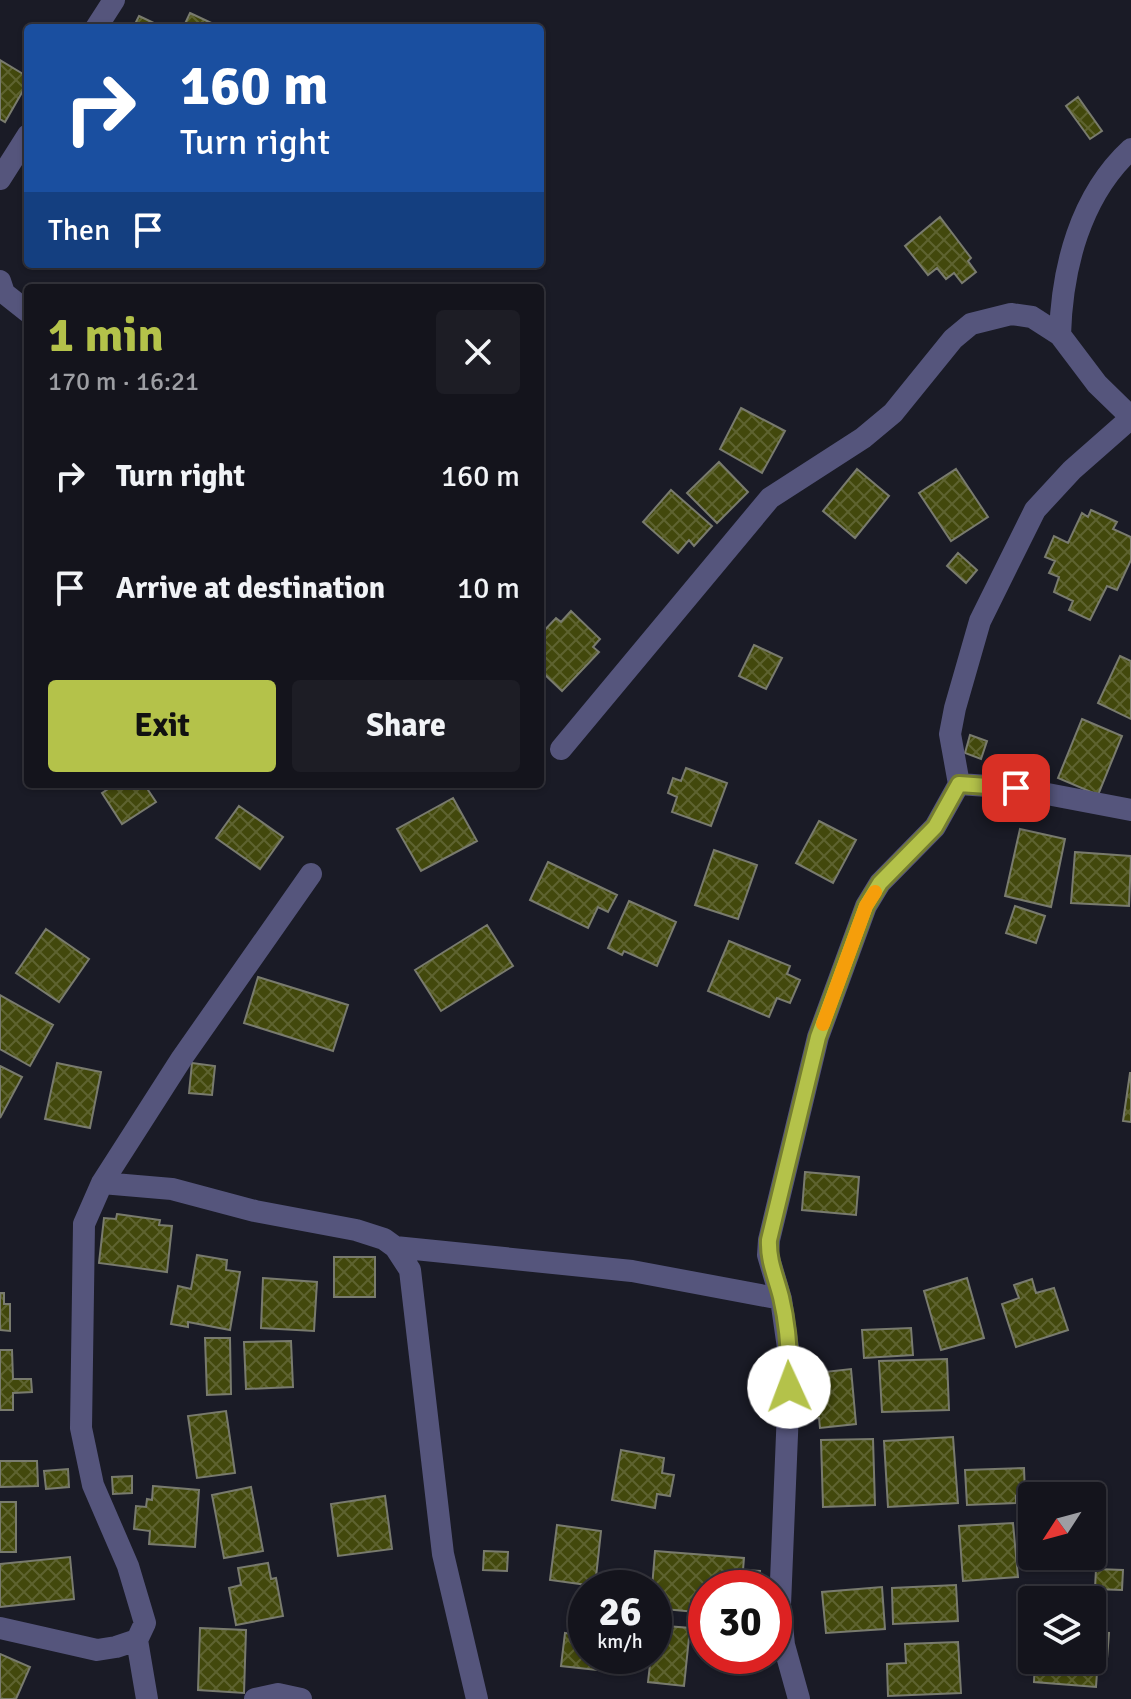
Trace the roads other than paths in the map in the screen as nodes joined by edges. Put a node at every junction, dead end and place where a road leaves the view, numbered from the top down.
1 (114, 0) edge
2 (99, 24) edge
3 (24, 141) edge
4 (1131, 149) edge
5 (0, 179) edge
6 (0, 281) edge
7 (24, 309) edge
8 (1060, 335) junction
9 (1131, 417) edge
10 (561, 749) dead end
11 (959, 784) junction
12 (1131, 810) edge
13 (311, 874) dead end
14 (102, 1183) junction
15 (395, 1247) junction
16 (781, 1299) junction
17 (0, 1628) edge
18 (137, 1640) junction
19 (147, 1699) edge
20 (255, 1699) edge
21 (301, 1699) edge
22 (477, 1699) edge
23 (799, 1699) edge

1 - 2 street
3 - 5 street
4 - 8 street
6 - 7 street
8 - 9 street
8 - 10 street
9 - 11 street
11 - 12 street
11 - 16 street
13 - 14 street
14 - 15 street
14 - 18 street
15 - 16 street
15 - 22 street
16 - 23 street
17 - 18 street
18 - 19 street
20 - 21 street

